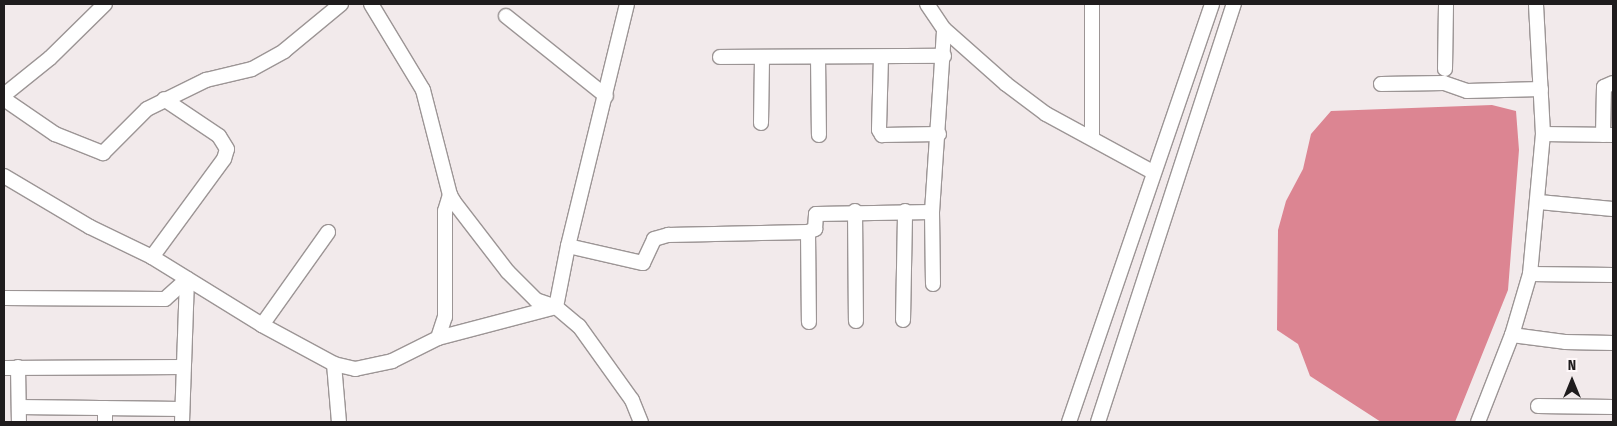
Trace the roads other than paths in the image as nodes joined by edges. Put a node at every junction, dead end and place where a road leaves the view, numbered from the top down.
1 (104, 4) edge
2 (342, 4) edge
3 (371, 4) edge
4 (627, 4) edge
5 (927, 4) edge
6 (1092, 4) edge
7 (1212, 4) edge
8 (1234, 4) edge
9 (1446, 4) edge
10 (1536, 4) edge
11 (506, 16) dead end
12 (944, 29) junction
13 (944, 56) junction
14 (720, 57) dead end
15 (762, 57) junction
16 (818, 57) junction
17 (881, 57) junction
18 (1445, 68) dead end
19 (1613, 83) edge
20 (1381, 84) dead end
21 (1541, 89) junction
22 (4, 95) edge
23 (606, 96) junction
24 (4, 99) edge
25 (164, 99) junction
26 (761, 123) dead end
27 (939, 134) junction
28 (1543, 134) junction
29 (819, 135) dead end
30 (1608, 135) edge
31 (1092, 138) junction
32 (1153, 172) junction
33 (4, 176) edge
34 (450, 195) junction
35 (1539, 202) junction
36 (1613, 209) edge
37 (855, 211) junction
38 (905, 211) junction
39 (932, 212) junction
40 (328, 232) dead end
41 (808, 232) junction
42 (568, 246) junction
43 (152, 257) junction
44 (1530, 274) junction
45 (1613, 274) edge
46 (187, 279) junction
47 (933, 284) dead end
48 (4, 298) edge
49 (556, 307) junction
50 (903, 320) dead end
51 (856, 321) dead end
52 (808, 322) dead end
53 (262, 325) junction
54 (1512, 335) junction
55 (438, 338) junction
56 (1613, 343) edge
57 (334, 364) junction
58 (183, 367) junction
59 (11, 368) edge
60 (1538, 406) dead end
61 (19, 407) junction
62 (1613, 407) edge
63 (105, 408) junction
64 (182, 416) edge
65 (19, 422) edge
66 (105, 422) edge
67 (339, 422) edge
68 (641, 422) edge
69 (1069, 422) edge
70 (1098, 422) edge
71 (1478, 422) edge

1 - 22 street
2 - 25 street
3 - 34 street
4 - 23 street
5 - 12 street
6 - 31 street
7 - 32 street
8 - 70 street
9 - 18 street
10 - 21 street
11 - 23 street
12 - 13 street
12 - 31 street
13 - 17 street
13 - 27 street
14 - 15 street
15 - 16 street
15 - 26 street
16 - 17 street
16 - 29 street
17 - 27 street
19 - 30 street
20 - 21 street
21 - 28 street
23 - 42 street
24 - 25 street
25 - 43 street
27 - 39 street
28 - 30 street
28 - 35 street
31 - 32 street
32 - 69 street
33 - 43 street
34 - 49 street
34 - 55 street
35 - 36 street
35 - 44 street
37 - 38 street
37 - 41 street
37 - 51 street
38 - 39 street
38 - 50 street
39 - 47 street
40 - 53 street
41 - 42 street
41 - 52 street
42 - 49 street
43 - 46 street
44 - 45 street
44 - 54 street
46 - 48 street
46 - 53 street
46 - 58 street
49 - 55 street
49 - 68 street
53 - 57 street
54 - 56 street
54 - 71 street
55 - 57 street
57 - 67 street
58 - 59 street
58 - 64 street
59 - 61 street
60 - 62 street
61 - 63 street
61 - 65 street
63 - 64 street
63 - 66 street

